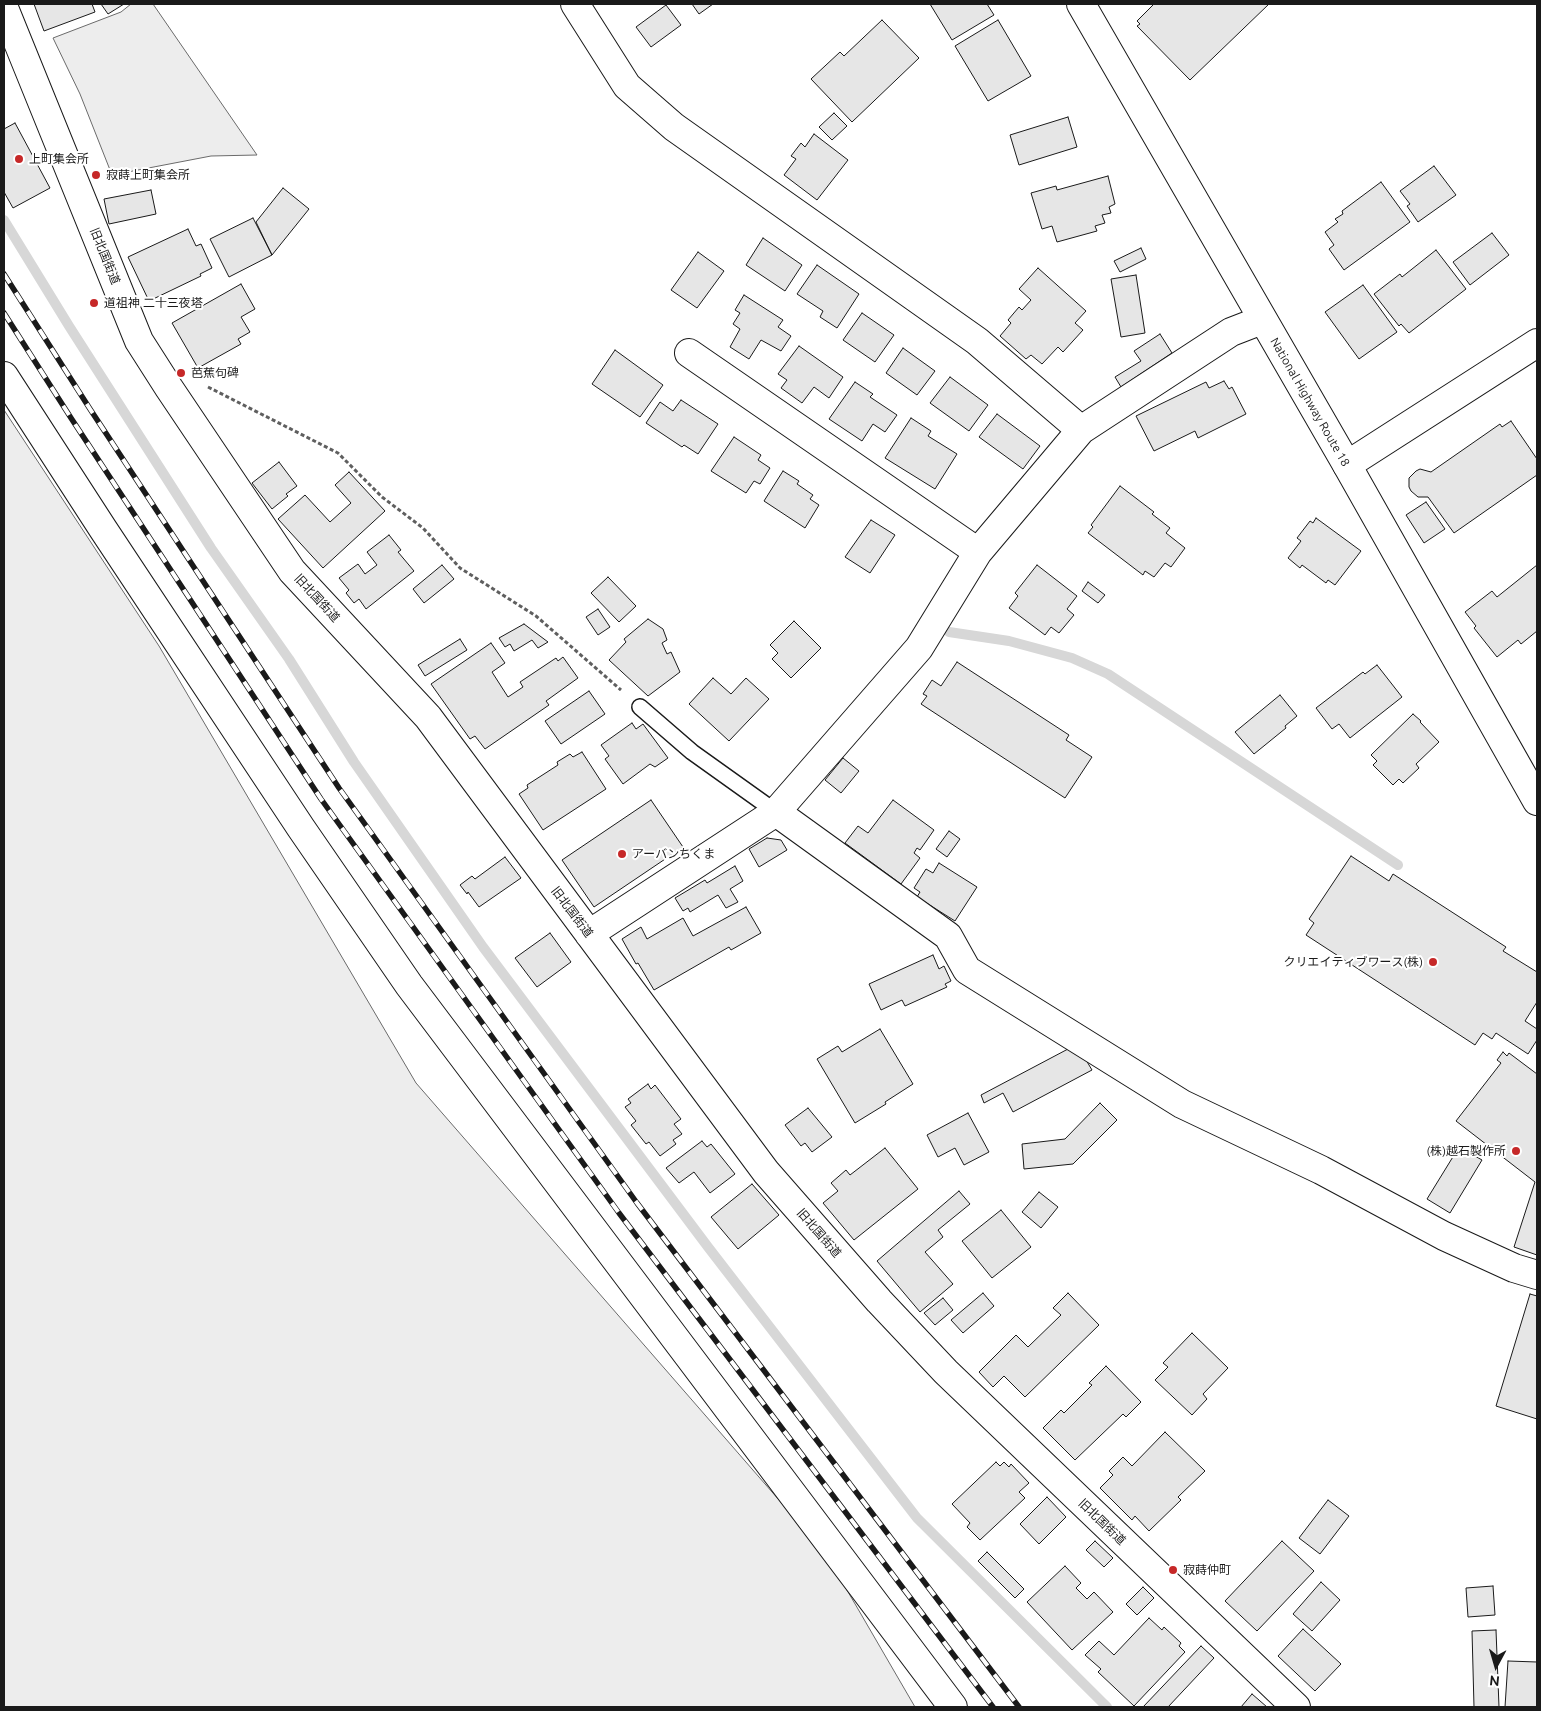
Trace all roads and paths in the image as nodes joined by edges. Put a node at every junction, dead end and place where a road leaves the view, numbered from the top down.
1 (575, 4) edge
2 (1081, 4) edge
3 (4, 8) edge
4 (1262, 320) junction
5 (1537, 343) edge
6 (689, 353) dead end
7 (4, 376) edge
8 (169, 388) junction
9 (1081, 430) junction
10 (1347, 465) junction
11 (978, 552) junction
12 (640, 707) joint
13 (1537, 801) edge
14 (776, 812) junction
15 (589, 934) junction
16 (1537, 1276) edge
17 (953, 1707) edge
18 (1296, 1707) edge

1 - 9 main road
2 - 4 main road, National Highway Route 18
3 - 8 main road, 旧北国街道
4 - 9 main road
4 - 10 main road, National Highway Route 18
5 - 10 main road
6 - 11 main road
7 - 17 main road
8 - 12 path
8 - 15 main road, 旧北国街道
9 - 11 main road
10 - 13 main road, National Highway Route 18
11 - 14 main road
12 - 14 lane
14 - 15 main road
14 - 16 main road
15 - 18 main road, 旧北国街道

